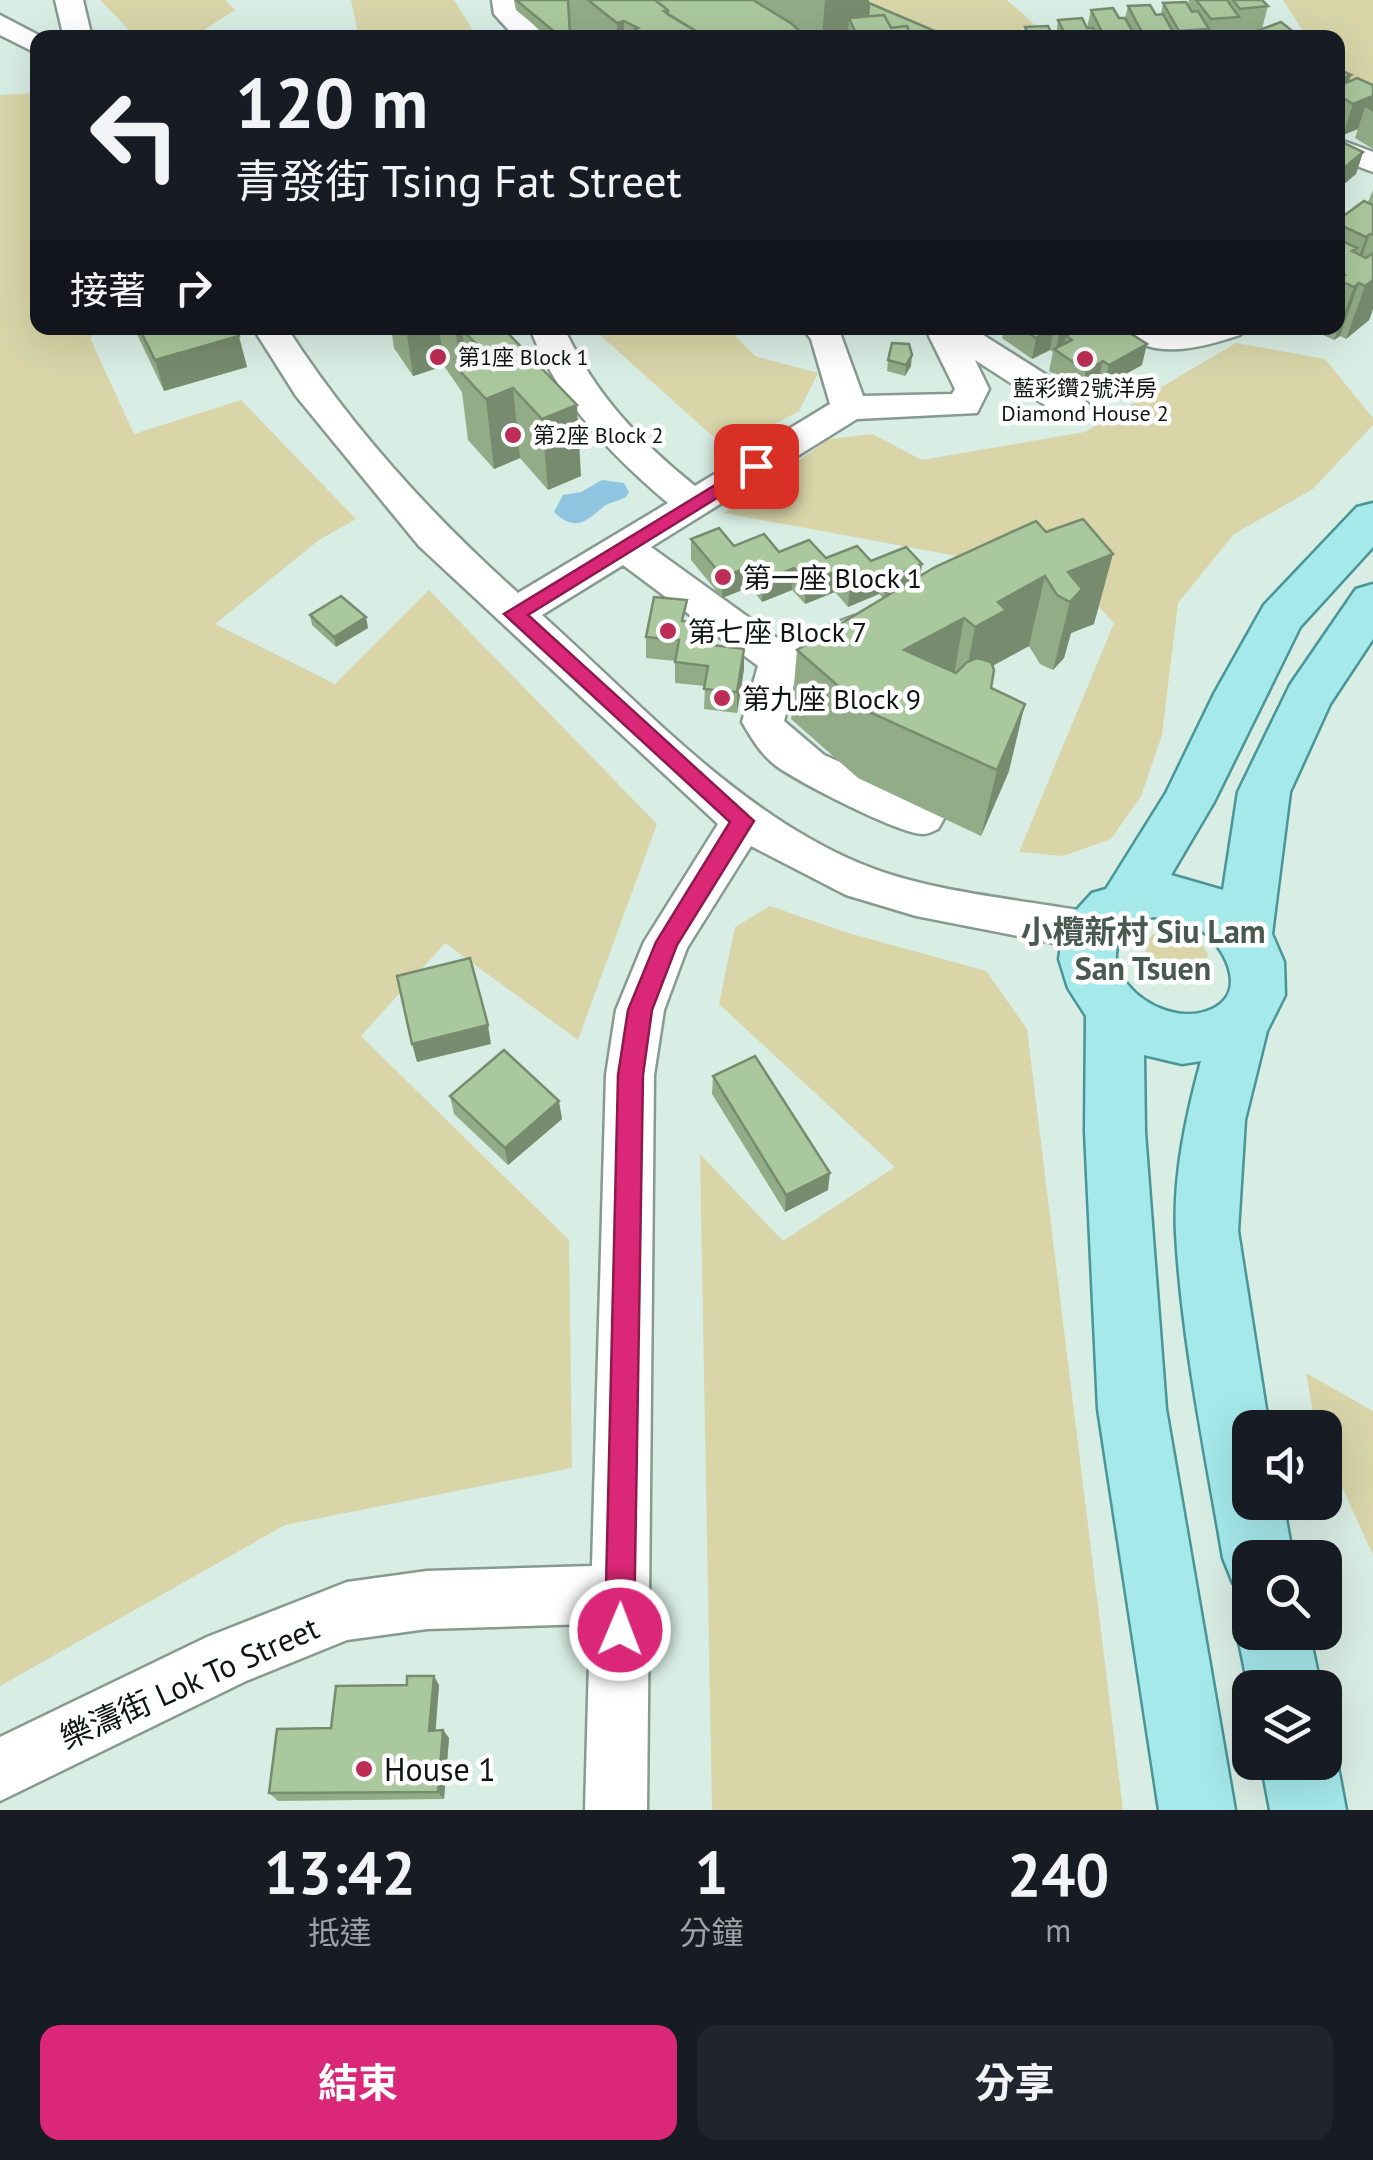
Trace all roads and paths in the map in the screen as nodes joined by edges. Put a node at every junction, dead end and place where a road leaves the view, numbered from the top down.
1 (69, 0) edge
2 (506, 0) edge
3 (0, 23) edge
4 (76, 30) edge
5 (525, 30) edge
6 (30, 41) edge
7 (1345, 151) edge
8 (1373, 163) edge
9 (274, 335) edge
10 (550, 335) edge
11 (824, 335) edge
12 (949, 335) edge
13 (957, 335) edge
14 (1156, 335) edge
15 (1206, 335) edge
16 (1071, 406) dead end
17 (849, 408) junction
18 (693, 504) junction
19 (1373, 518) edge
20 (625, 546) junction
21 (1373, 602) edge
22 (514, 614) junction
23 (882, 619) edge
24 (780, 661) junction
25 (923, 817) dead end
26 (743, 821) junction
27 (1109, 915) junction
28 (1244, 935) junction
29 (1115, 1013) junction
30 (1240, 1022) junction
31 (1255, 1540) edge
32 (620, 1594) junction
33 (0, 1770) edge
34 (1302, 1780) edge
35 (616, 1810) edge
36 (1196, 1810) edge
37 (1308, 1810) edge

1 - 4 street
2 - 5 street
3 - 6 street
7 - 8 street
9 - 22 street
10 - 18 street
11 - 17 street
12 - 17 street
13 - 16 street
14 - 15 street
17 - 18 street
18 - 20 street
19 - 27 main road
20 - 22 street
20 - 24 street
21 - 28 main road
22 - 26 street
23 - 24 street
24 - 25 street
26 - 27 street
26 - 32 street
27 - 28 main road
27 - 29 main road
28 - 30 main road
29 - 30 main road
29 - 36 main road
30 - 31 main road
32 - 33 street, 樂濤街 Lok To Street
32 - 35 street
34 - 37 main road

